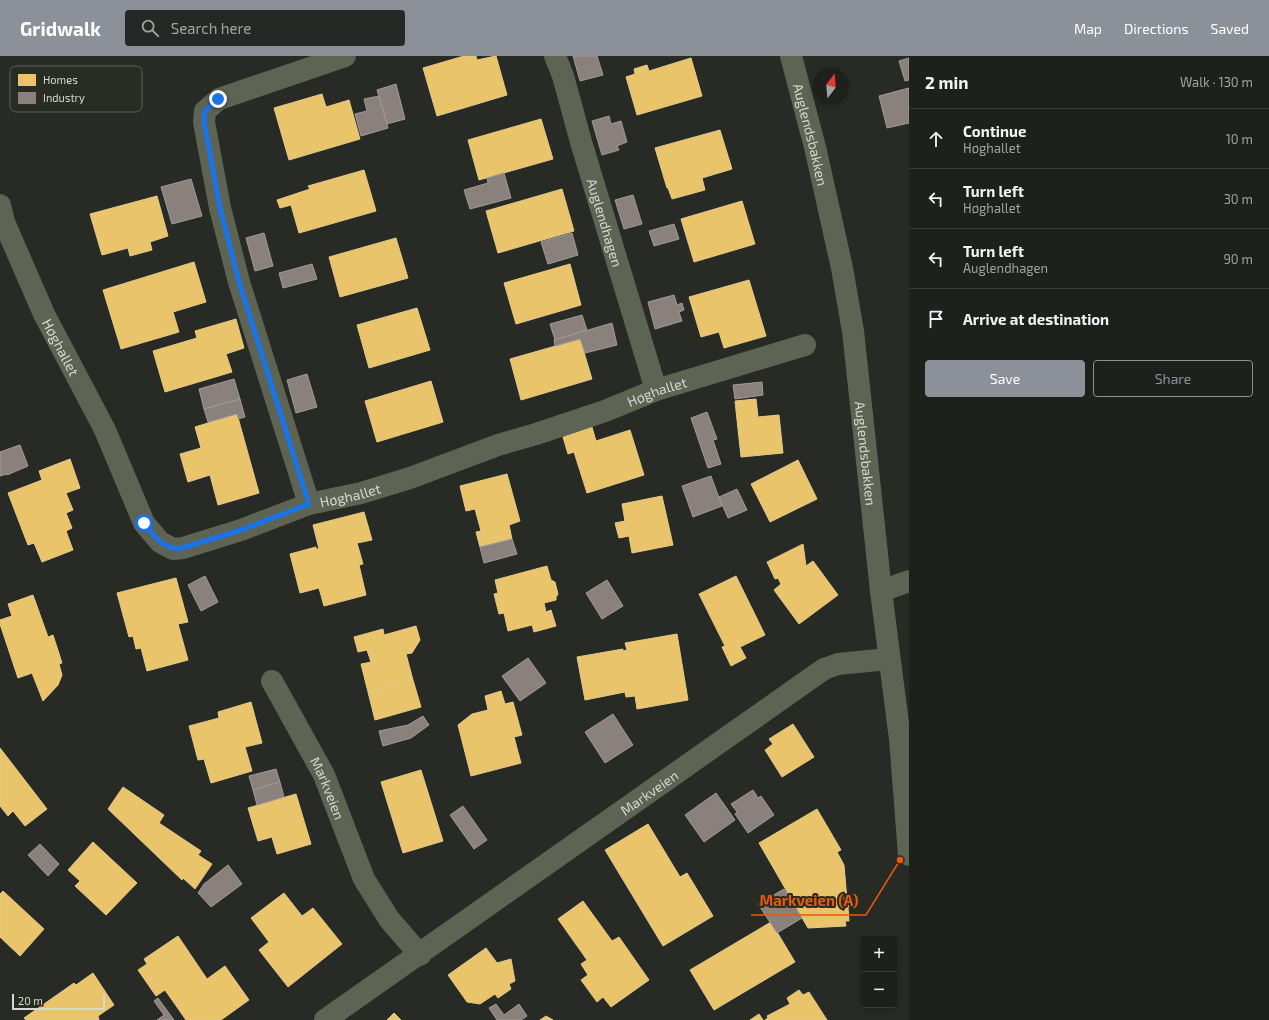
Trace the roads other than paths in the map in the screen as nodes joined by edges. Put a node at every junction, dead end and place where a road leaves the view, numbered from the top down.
1 (345, 56) edge
2 (556, 56) edge
3 (791, 56) edge
4 (0, 205) edge
5 (806, 345) dead end
6 (656, 390) junction
7 (309, 504) junction
8 (909, 581) edge
9 (881, 590) junction
10 (889, 659) junction
11 (272, 681) dead end
12 (909, 855) edge
13 (420, 955) junction
14 (325, 1020) edge

1 - 7 street
2 - 6 street, Auglendhagen
3 - 9 street, Auglendsbakken
4 - 7 street, Høghallet
5 - 6 street, Høghallet
6 - 7 street, Høghallet
8 - 9 street
9 - 10 street, Auglendsbakken
10 - 12 street, Auglendsbakken
10 - 13 street, Markveien
11 - 13 street, Markveien
13 - 14 street, Markveien

